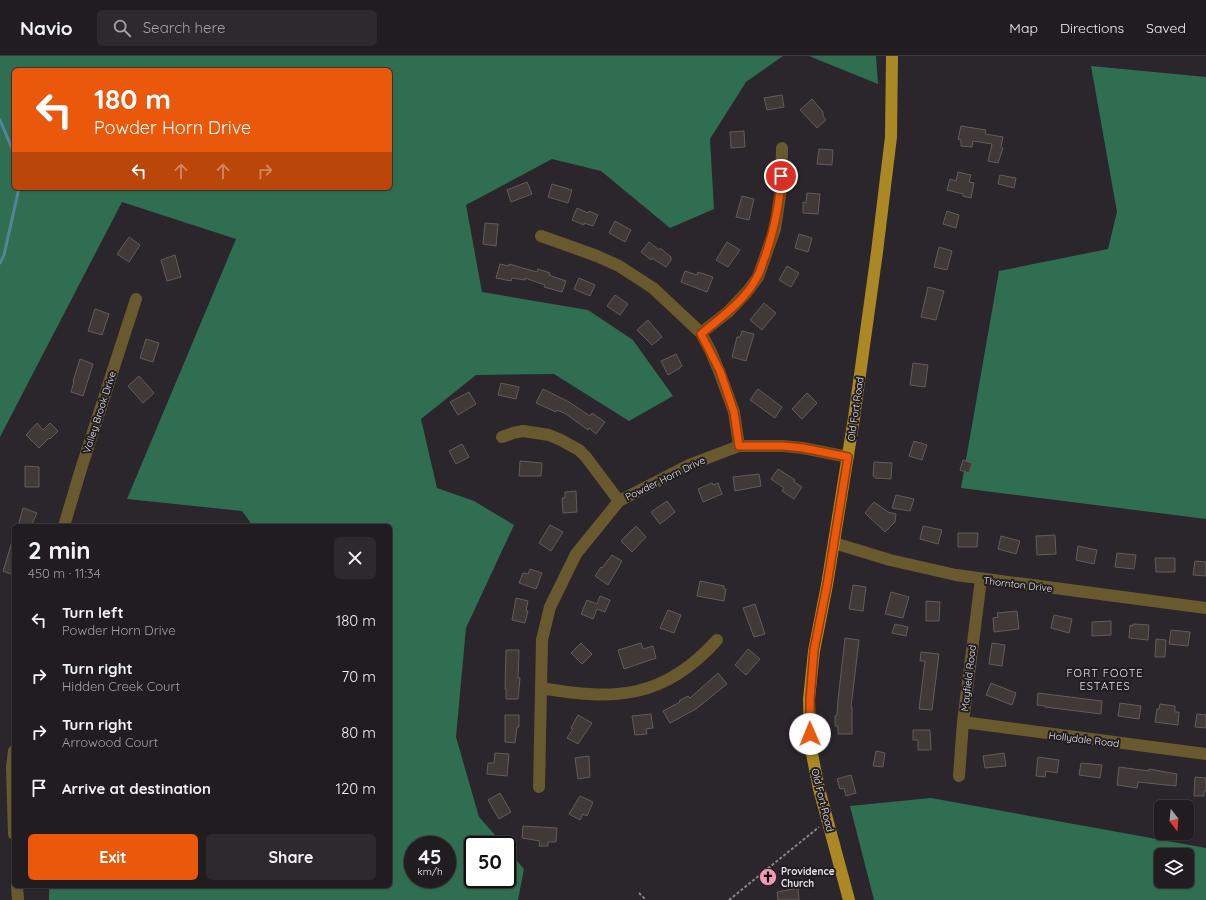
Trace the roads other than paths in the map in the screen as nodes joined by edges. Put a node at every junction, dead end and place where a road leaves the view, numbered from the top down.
1 (892, 56) edge
2 (782, 148) dead end
3 (541, 236) dead end
4 (136, 299) dead end
5 (701, 334) junction
6 (502, 437) dead end
7 (739, 446) junction
8 (848, 457) junction
9 (619, 501) junction
10 (65, 524) edge
11 (834, 543) junction
12 (981, 579) junction
13 (1206, 608) edge
14 (717, 640) dead end
15 (541, 688) junction
16 (962, 722) junction
17 (1206, 754) edge
18 (959, 776) dead end
19 (539, 787) dead end
20 (17, 888) edge
21 (18, 900) edge
22 (849, 900) edge

1 - 8 main road, Old Fort Road
2 - 5 street
3 - 5 street
4 - 10 street, Valley Brook Drive
5 - 7 street
6 - 9 street
7 - 8 street, Powder Horn Drive
7 - 9 street, Powder Horn Drive
8 - 11 main road, Old Fort Road
9 - 15 street, Powder Horn Drive
11 - 12 street, Thornton Drive
11 - 22 main road, Old Fort Road
12 - 13 street, Thornton Drive
12 - 16 street, Mayfield Road
14 - 15 street
15 - 19 street, Powder Horn Drive
16 - 17 street, Hollydale Road
16 - 18 street, Mayfield Road
20 - 21 street

